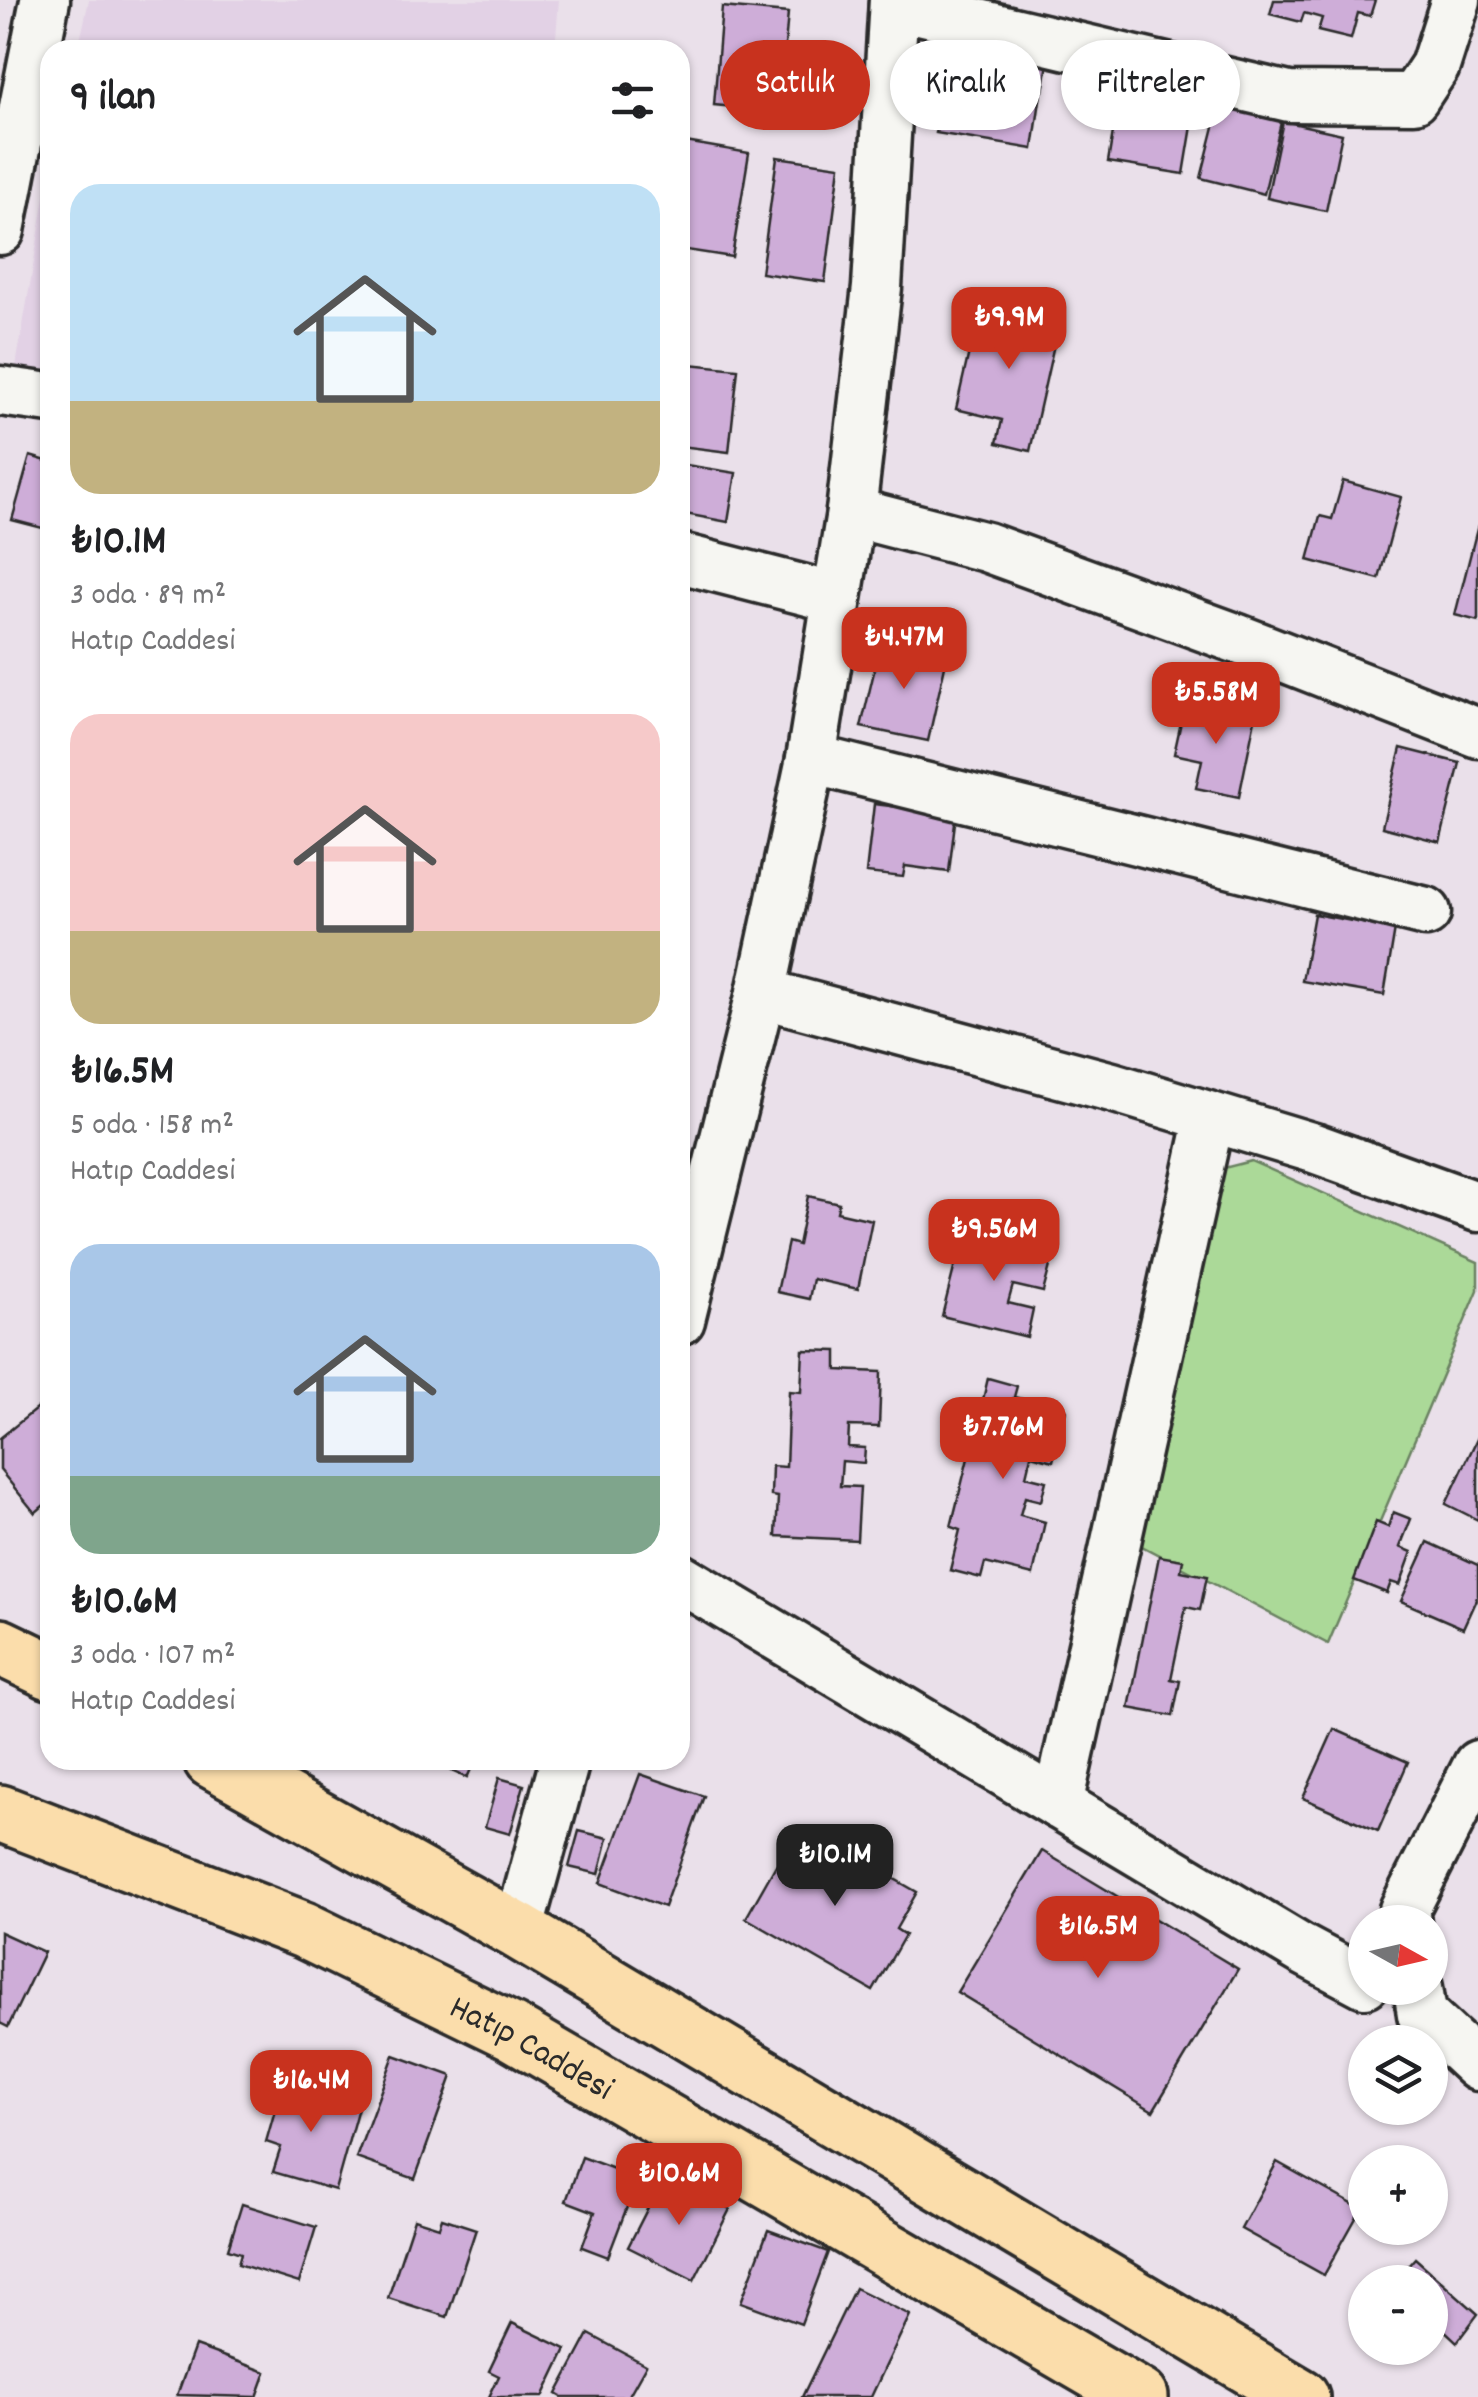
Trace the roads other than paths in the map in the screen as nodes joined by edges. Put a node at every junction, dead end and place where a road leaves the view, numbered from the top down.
1 (45, 0) edge
2 (1456, 0) edge
3 (894, 2) edge
4 (11, 119) edge
5 (0, 230) edge
6 (0, 391) edge
7 (40, 397) edge
8 (851, 512) junction
9 (690, 561) edge
10 (836, 598) junction
11 (1478, 734) edge
12 (811, 759) junction
13 (1426, 912) dead end
14 (761, 993) junction
15 (1210, 1117) junction
16 (1478, 1207) edge
17 (690, 1280) edge
18 (690, 1584) edge
19 (1478, 1764) edge
20 (230, 1770) edge
21 (562, 1770) edge
22 (1058, 1804) junction
23 (2, 1813) edge
24 (1407, 1905) edge
25 (518, 1931) junction
26 (1348, 1975) edge
27 (1424, 2005) edge
28 (1478, 2066) edge
29 (1140, 2397) edge
30 (1301, 2397) edge

1 - 4 street
2 - 3 street
3 - 8 street
4 - 5 street
6 - 7 street
8 - 10 street
8 - 11 street
9 - 10 street
10 - 12 street
12 - 13 street
12 - 14 street
14 - 15 street
14 - 17 street
15 - 16 street
15 - 22 street
18 - 22 street
19 - 24 street
20 - 25 main road
21 - 25 street
22 - 26 street
23 - 29 main road, Hatıp Caddesi
25 - 30 main road
27 - 28 street

